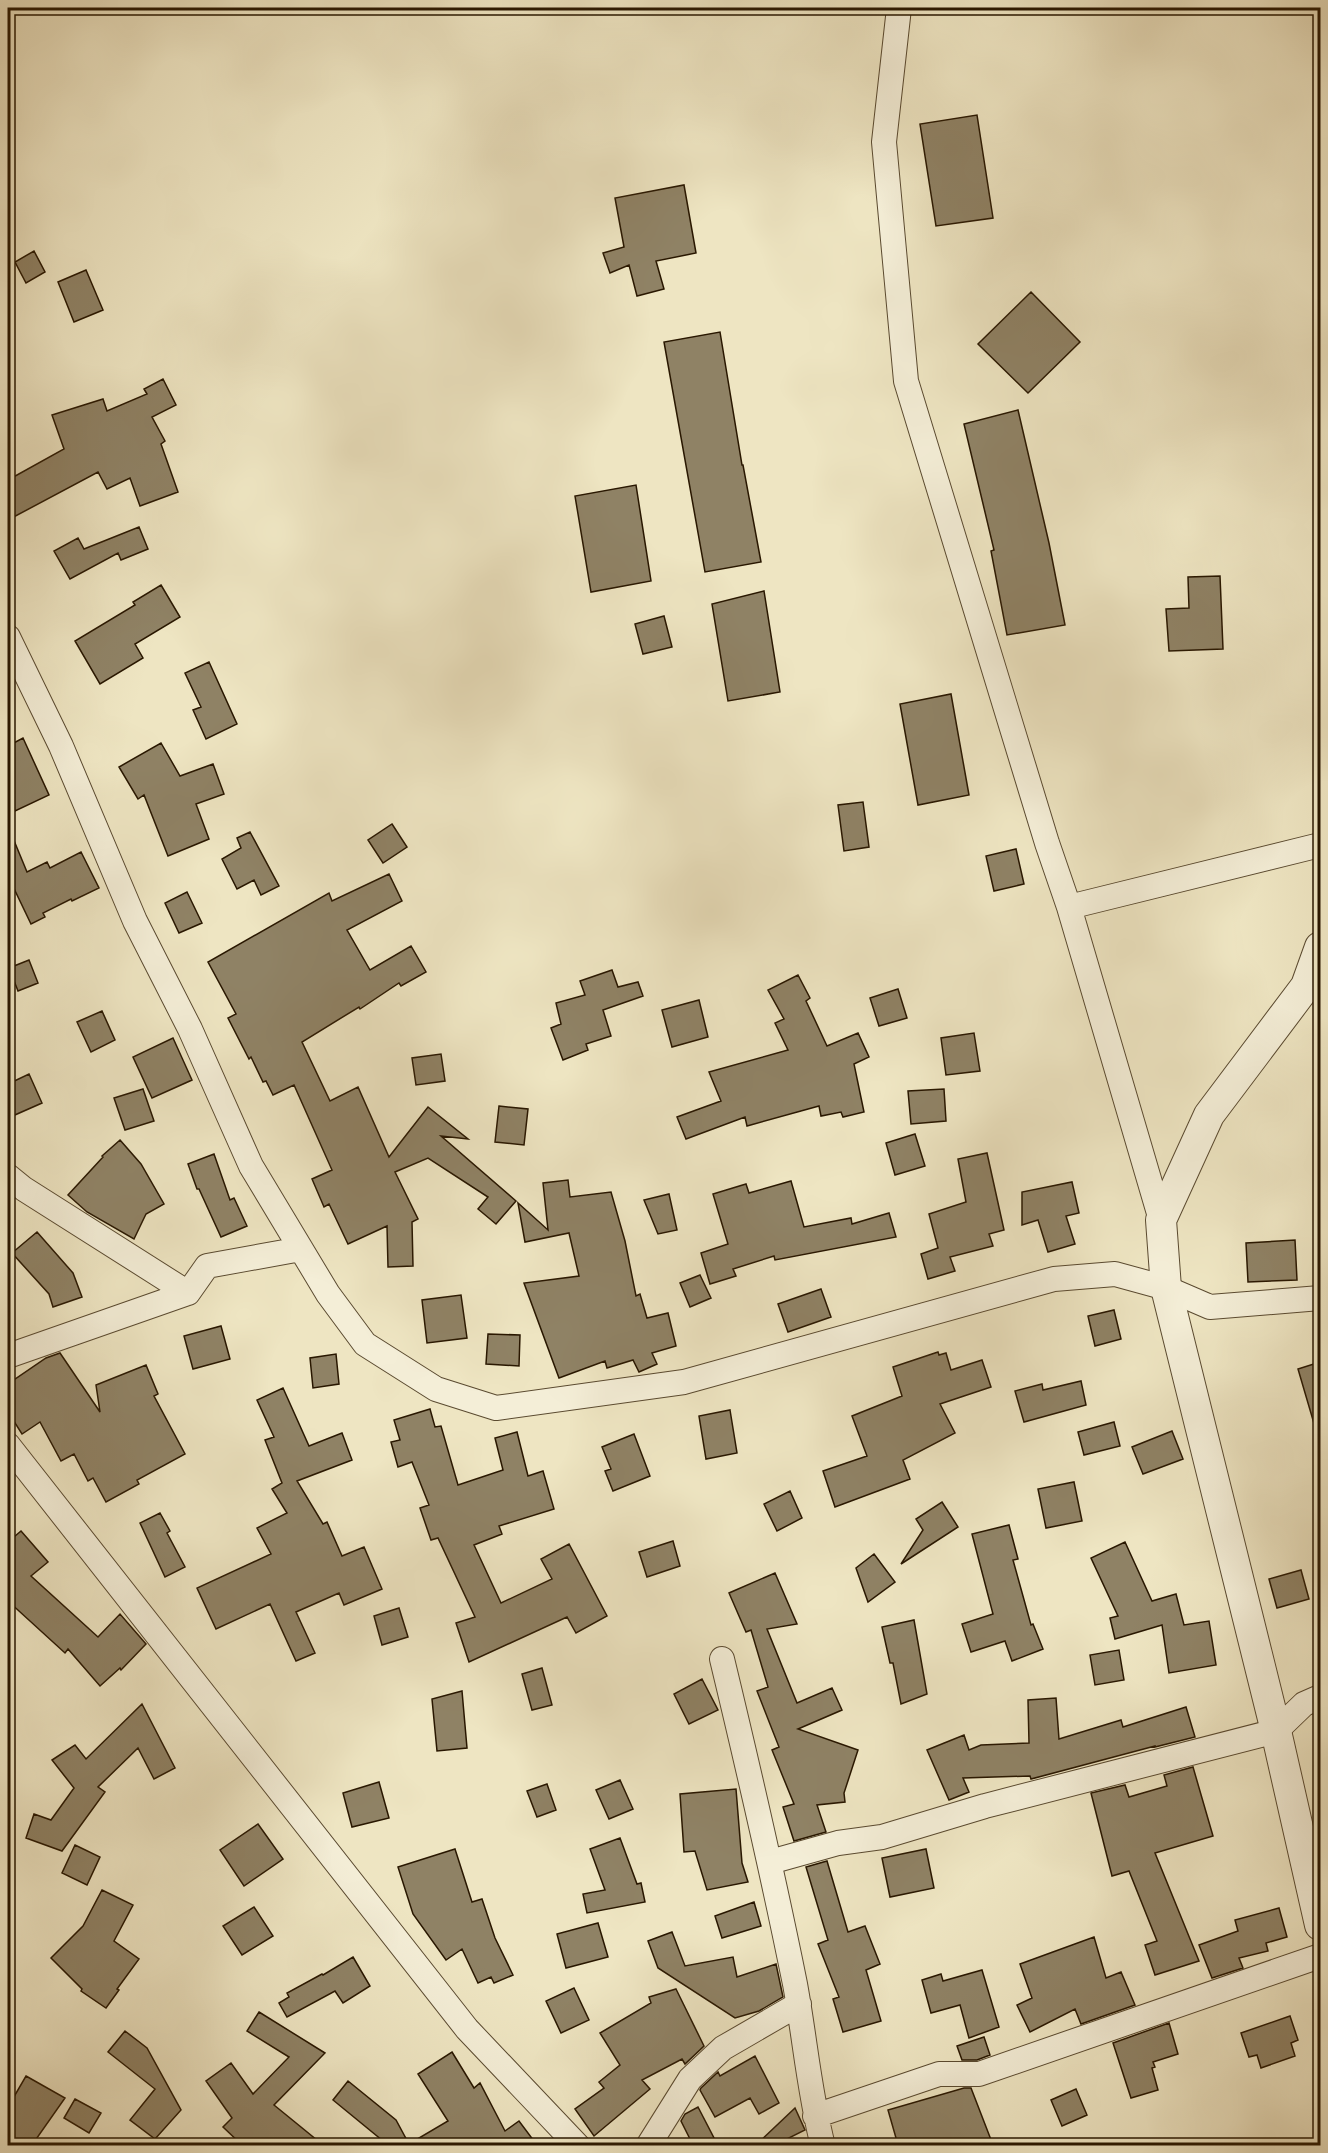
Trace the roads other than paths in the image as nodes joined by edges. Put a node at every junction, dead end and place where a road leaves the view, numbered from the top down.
1 (899, 8) edge
2 (8, 637) edge
3 (1320, 845) edge
4 (1069, 907) junction
5 (1320, 947) edge
6 (8, 1176) edge
7 (1161, 1220) junction
8 (301, 1249) junction
9 (1166, 1288) junction
10 (188, 1293) junction
11 (1320, 1298) edge
12 (8, 1356) edge
13 (8, 1445) edge
14 (722, 1659) dead end
15 (1320, 1697) edge
16 (1276, 1731) junction
17 (771, 1862) junction
18 (1320, 1925) edge
19 (1320, 1956) edge
20 (799, 2004) junction
21 (815, 2116) junction
22 (578, 2145) edge
23 (648, 2145) edge
24 (823, 2145) edge

1 - 4 street
2 - 8 street
3 - 4 street
4 - 7 street
5 - 7 street
6 - 10 street
7 - 9 street
8 - 9 street
8 - 10 street
9 - 11 street
9 - 16 street
10 - 12 street
13 - 22 street
14 - 17 street
15 - 16 street
16 - 17 street
16 - 18 street
17 - 20 street
19 - 21 street
20 - 21 street
20 - 23 street
21 - 24 street

